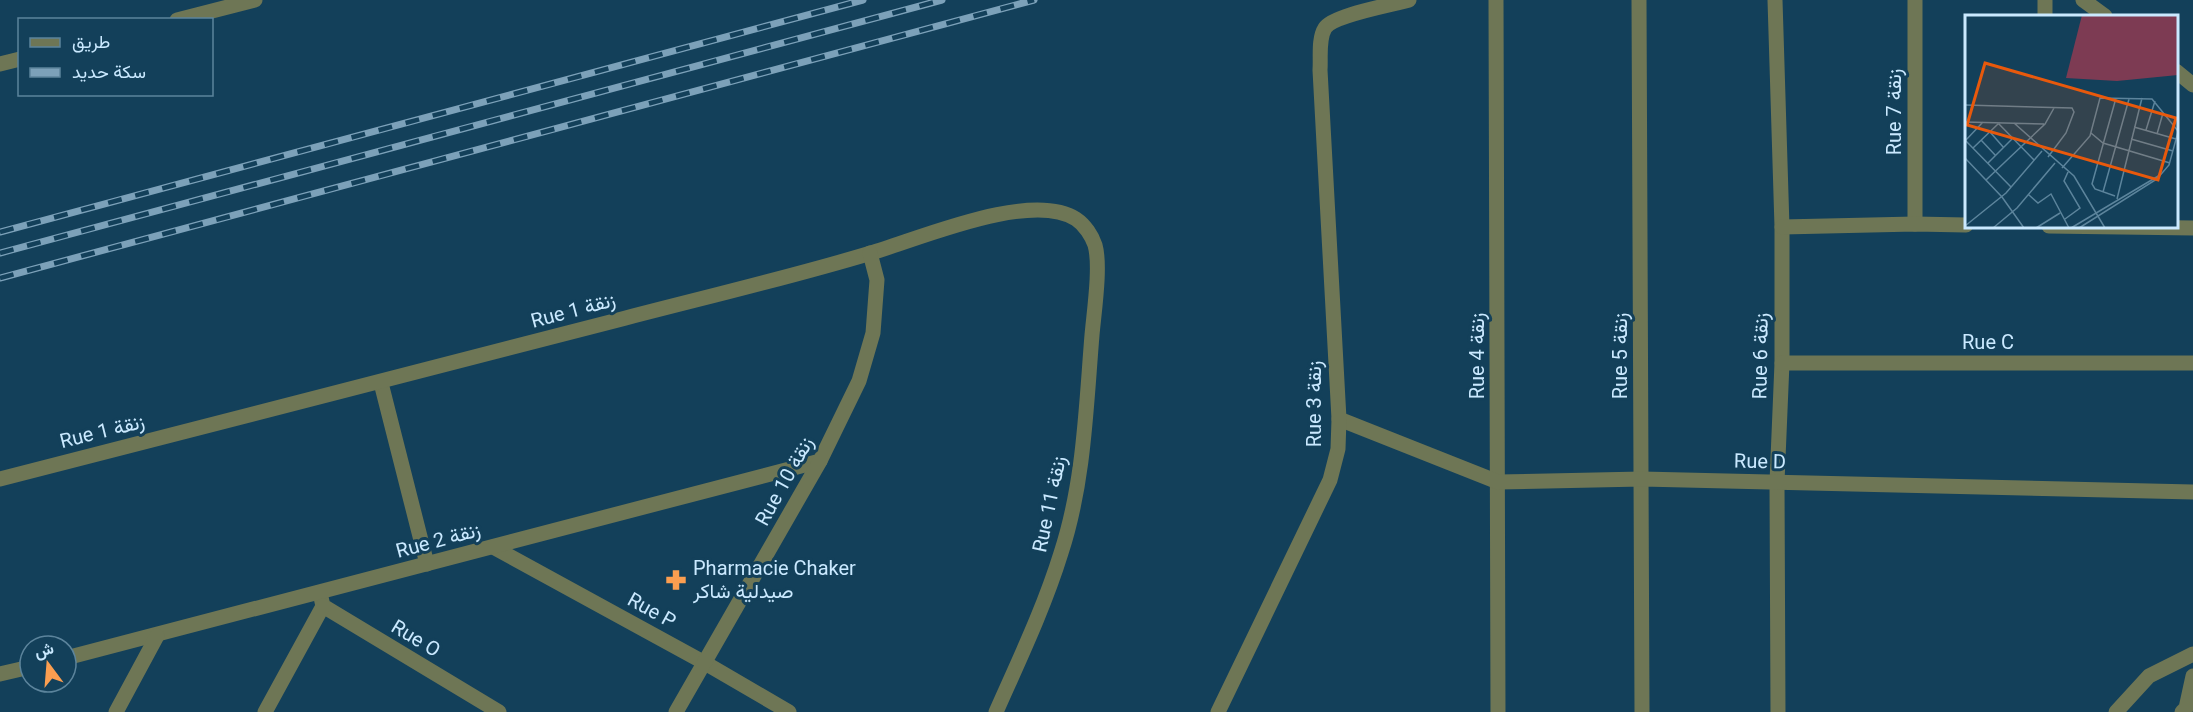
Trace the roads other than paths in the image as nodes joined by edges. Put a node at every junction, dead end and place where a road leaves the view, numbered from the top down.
1 (255, 0) edge
2 (1409, 0) edge
3 (1496, 0) edge
4 (1639, 0) edge
5 (1775, 0) edge
6 (1915, 0) edge
7 (2083, 0) edge
8 (2104, 15) edge
9 (185, 18) edge
10 (18, 60) edge
11 (0, 64) edge
12 (2178, 72) edge
13 (2193, 85) edge
14 (1915, 224) junction
15 (1965, 225) edge
16 (1782, 228) junction
17 (2178, 228) edge
18 (2193, 228) edge
19 (870, 253) junction
20 (1096, 294) joint
21 (1782, 363) junction
22 (2193, 363) edge
23 (381, 383) junction
24 (1339, 419) junction
25 (820, 461) junction
26 (0, 479) edge
27 (1642, 479) junction
28 (1498, 482) junction
29 (1777, 482) junction
30 (2193, 492) edge
31 (493, 547) junction
32 (427, 564) junction
33 (321, 600) junction
34 (157, 636) junction
35 (2193, 654) edge
36 (78, 655) edge
37 (705, 663) junction
38 (18, 670) edge
39 (0, 674) edge
40 (2193, 676) edge
41 (117, 712) edge
42 (265, 712) edge
43 (499, 712) edge
44 (676, 712) edge
45 (789, 712) edge
46 (996, 712) edge
47 (1218, 712) edge
48 (1498, 712) edge
49 (1642, 712) edge
50 (1778, 712) edge
51 (2116, 712) edge
52 (2182, 712) edge

1 - 9 street
2 - 24 street, Rue 3 زنقة
3 - 28 street, Rue 4 زنقة
4 - 27 street, Rue 5 زنقة
5 - 16 street, Rue 6 زنقة
6 - 14 street, Rue 7 زنقة
7 - 8 street
10 - 11 street
12 - 13 street
14 - 15 street
14 - 16 street
16 - 21 street, Rue 6 زنقة
17 - 18 street
19 - 20 street, Rue 1 زنقة
19 - 23 street, Rue 1 زنقة
19 - 25 street, Rue 10 زنقة
20 - 46 street, Rue 11 زنقة
21 - 22 street, Rue C
21 - 29 street, Rue 6 زنقة
23 - 26 street, Rue 1 زنقة
23 - 32 street
24 - 28 street, Rue D
24 - 47 street, Rue 3 زنقة
25 - 31 street, Rue 2 زنقة
25 - 37 street, Rue 10 زنقة
27 - 28 street, Rue D
27 - 29 street, Rue D
27 - 49 street, Rue 5 زنقة
28 - 48 street, Rue 4 زنقة
29 - 30 street, Rue D
29 - 50 street, Rue 6 زنقة
31 - 32 street, Rue 2 زنقة
31 - 37 street, Rue P
32 - 33 street, Rue 2 زنقة
33 - 34 street, Rue 2 زنقة
33 - 42 street
33 - 43 street, Rue O
34 - 36 street, Rue 2 زنقة
34 - 41 street
35 - 51 street
37 - 44 street, Rue 10 زنقة
37 - 45 street, Rue P
38 - 39 street
40 - 52 street

